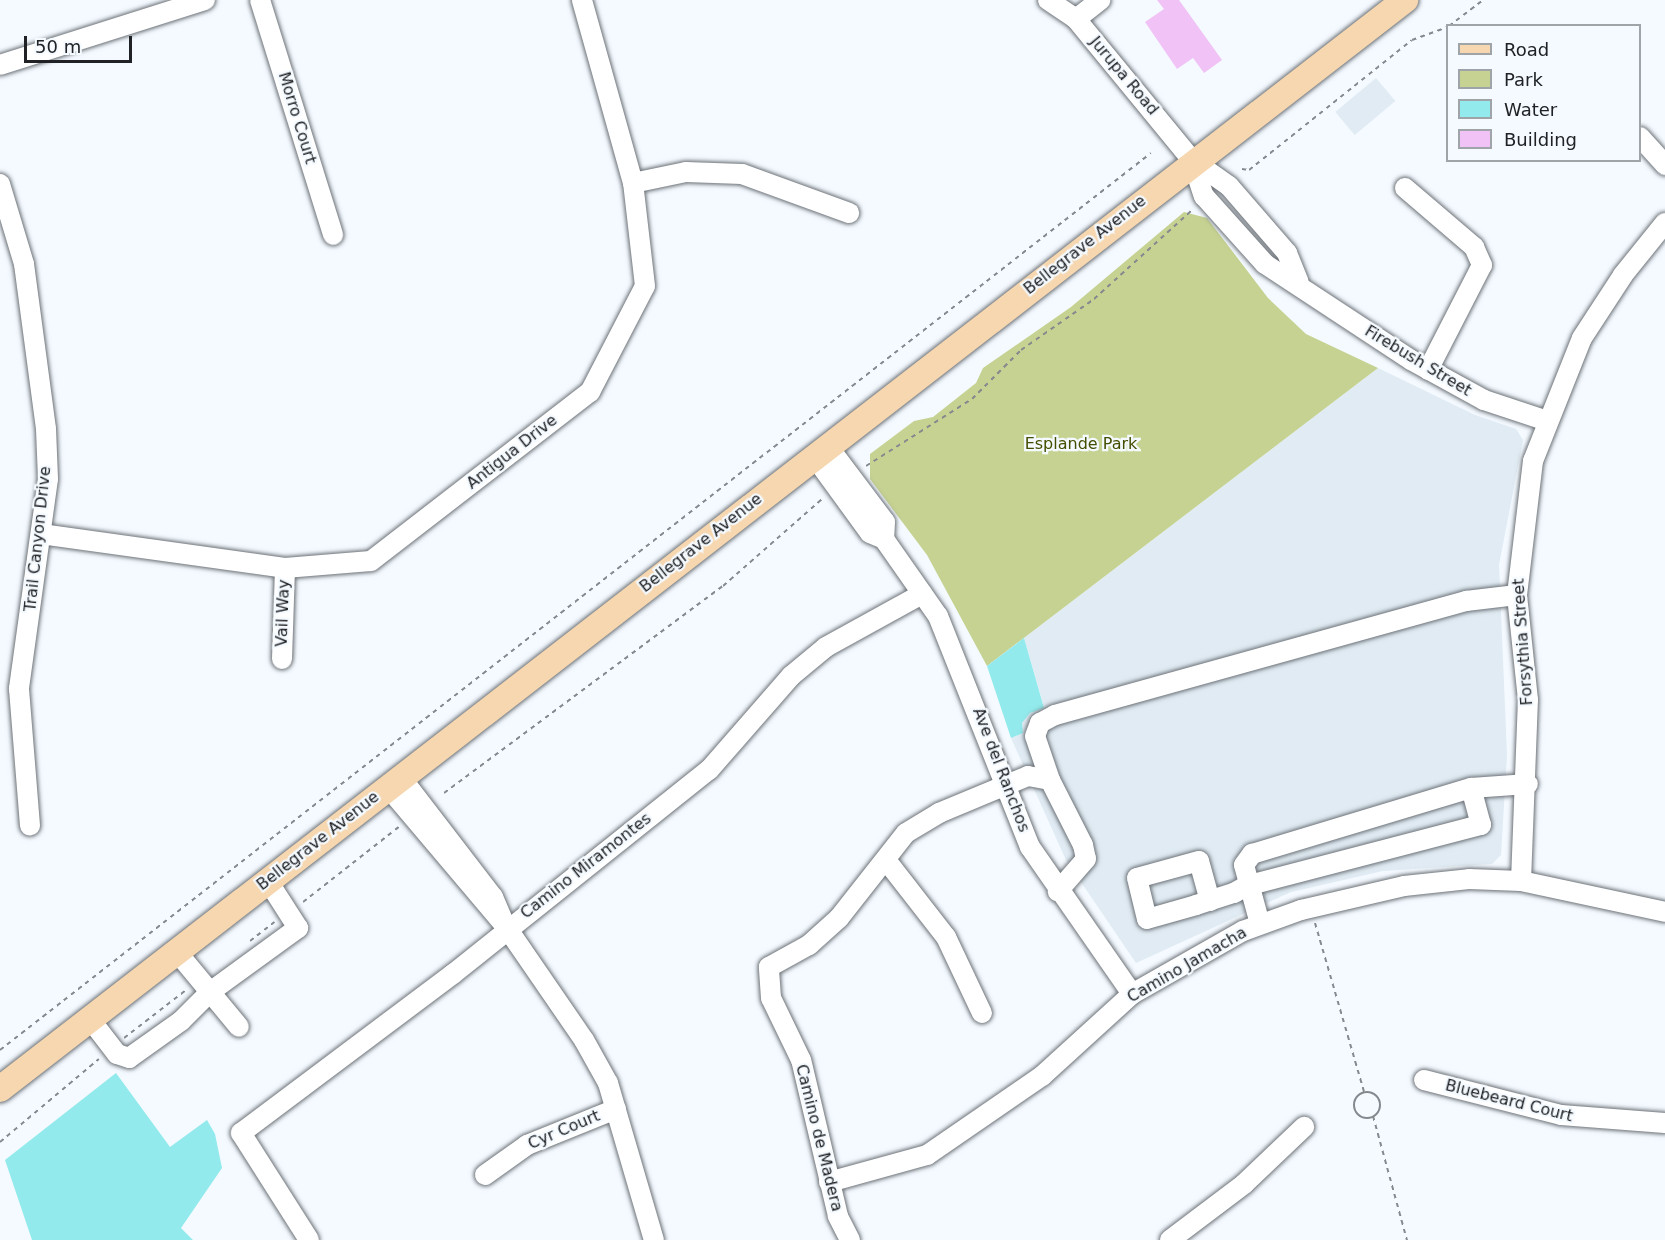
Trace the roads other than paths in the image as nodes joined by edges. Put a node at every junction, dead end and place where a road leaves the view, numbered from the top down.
1 (205, 0) edge
2 (260, 0) edge
3 (582, 0) edge
4 (1048, 0) edge
5 (1100, 0) edge
6 (1405, 0) edge
7 (1076, 19) junction
8 (0, 65) edge
9 (1641, 138) edge
10 (1192, 160) junction
11 (1665, 165) edge
12 (633, 183) junction
13 (0, 184) edge
14 (1405, 188) dead end
15 (849, 213) dead end
16 (1665, 223) edge
17 (333, 235) dead end
18 (1428, 369) junction
19 (1547, 421) junction
20 (821, 451) junction
21 (41, 534) junction
22 (285, 568) junction
23 (922, 594) junction
24 (1517, 595) junction
25 (282, 659) dead end
26 (1050, 780) junction
27 (394, 781) junction
28 (1007, 784) junction
29 (1528, 784) junction
30 (1471, 788) junction
31 (30, 826) dead end
32 (886, 860) junction
33 (268, 881) junction
34 (1521, 881) junction
35 (1246, 886) junction
36 (1058, 891) junction
37 (1210, 900) dead end
38 (1665, 912) edge
39 (1260, 924) junction
40 (507, 928) junction
41 (177, 952) junction
42 (210, 992) junction
43 (1132, 994) junction
44 (982, 1013) dead end
45 (90, 1019) junction
46 (239, 1028) dead end
47 (1424, 1080) dead end
48 (0, 1089) edge
49 (616, 1109) junction
50 (1665, 1123) edge
51 (1304, 1127) dead end
52 (486, 1175) dead end
53 (829, 1182) junction
54 (309, 1240) edge
55 (654, 1240) edge
56 (850, 1240) edge
57 (1170, 1240) edge

1 - 8 street
2 - 17 street, Morro Court
3 - 12 street, Antigua Drive
4 - 7 street, Jurupa Road
5 - 7 street
6 - 10 main road, Bellegrave Avenue
7 - 10 street, Jurupa Road
9 - 11 street
10 - 18 street, Firebush Street
10 - 20 main road, Bellegrave Avenue
12 - 15 street
12 - 22 street, Antigua Drive
13 - 21 street, Trail Canyon Drive
14 - 18 street
16 - 19 street, Forsythia Street
18 - 19 street, Firebush Street
19 - 24 street, Forsythia Street
20 - 23 street, Ave del Ranchos
20 - 27 main road, Bellegrave Avenue
21 - 22 street, Antigua Drive
21 - 31 street, Trail Canyon Drive
22 - 25 street, Vail Way
23 - 28 street, Ave del Ranchos
23 - 40 street, Camino Miramontes
24 - 26 street
24 - 29 street, Forsythia Street
26 - 28 street
26 - 36 street
27 - 33 main road, Bellegrave Avenue
27 - 40 street
28 - 32 street
28 - 36 street, Ave del Ranchos
29 - 30 street
29 - 34 street, Forsythia Street
30 - 35 street
30 - 35 street
32 - 44 street
32 - 53 street, Camino de Madera
33 - 41 main road, Bellegrave Avenue
33 - 42 street
34 - 38 street, Camino Jamacha
34 - 39 street, Camino Jamacha
35 - 37 street
35 - 39 street
36 - 43 street, Ave del Ranchos
39 - 43 street, Camino Jamacha
40 - 49 street
40 - 54 street, Camino Miramontes
41 - 42 street
41 - 45 main road, Bellegrave Avenue
42 - 45 street
42 - 46 street
43 - 53 street, Camino Jamacha
45 - 48 main road, Bellegrave Avenue
47 - 50 street, Bluebeard Court
49 - 52 street, Cyr Court
49 - 55 street
51 - 57 street
53 - 56 street, Camino de Madera

